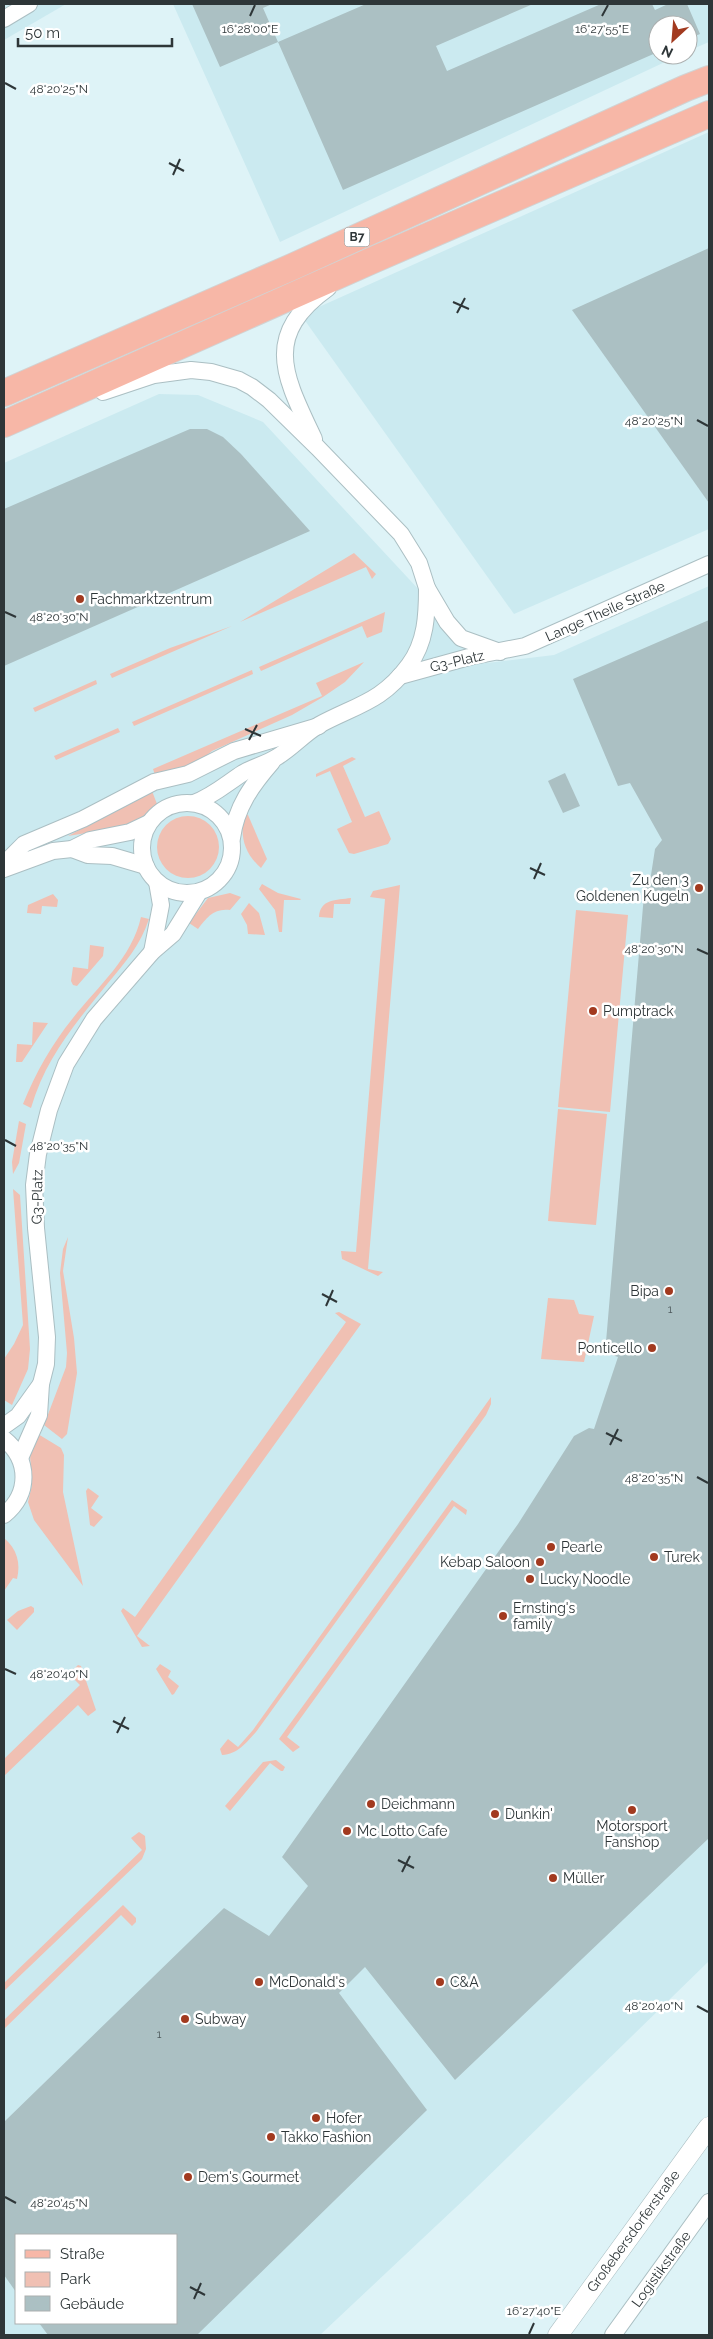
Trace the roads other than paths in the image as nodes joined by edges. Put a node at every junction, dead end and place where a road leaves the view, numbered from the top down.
1 (29, 4) edge
2 (4, 18) edge
3 (709, 79) edge
4 (709, 114) edge
5 (373, 260) junction
6 (4, 393) edge
7 (4, 425) edge
8 (318, 448) junction
9 (709, 564) edge
10 (427, 588) junction
11 (500, 652) junction
12 (400, 676) junction
13 (319, 726) junction
14 (276, 758) junction
15 (194, 803) junction
16 (149, 824) junction
17 (232, 838) junction
18 (72, 849) junction
19 (4, 864) edge
20 (146, 866) junction
21 (4, 869) edge
22 (158, 882) junction
23 (199, 892) junction
24 (152, 952) junction
25 (42, 1384) junction
26 (4, 1426) edge
27 (4, 1439) edge
28 (20, 1458) junction
29 (4, 1516) edge
30 (709, 2127) edge
31 (709, 2202) edge
32 (558, 2335) edge
33 (612, 2335) edge

1 - 2 street
3 - 6 main road, B7
4 - 5 main road, B7
5 - 7 main road, B7
5 - 8 street
7 - 8 street
8 - 10 street
9 - 11 street, Lange Theile Straße
10 - 11 street, G3-Platz
10 - 12 street, G3-Platz
11 - 12 street, G3-Platz
12 - 13 street, G3-Platz
13 - 14 street, G3-Platz
13 - 19 street
14 - 15 street, G3-Platz
14 - 17 street, G3-Platz
15 - 16 street, G3-Platz
15 - 17 street
16 - 18 street, G3-Platz
16 - 20 street
17 - 23 street, G3-Platz
18 - 20 street
18 - 21 street
20 - 22 street
22 - 23 street
22 - 24 street
23 - 24 street, G3-Platz
24 - 25 street, G3-Platz
25 - 26 street, G3-Platz
25 - 28 street, G3-Platz
27 - 28 street
28 - 29 street
30 - 32 street, Großebersdorferstraße
31 - 33 street, Logistikstraße

